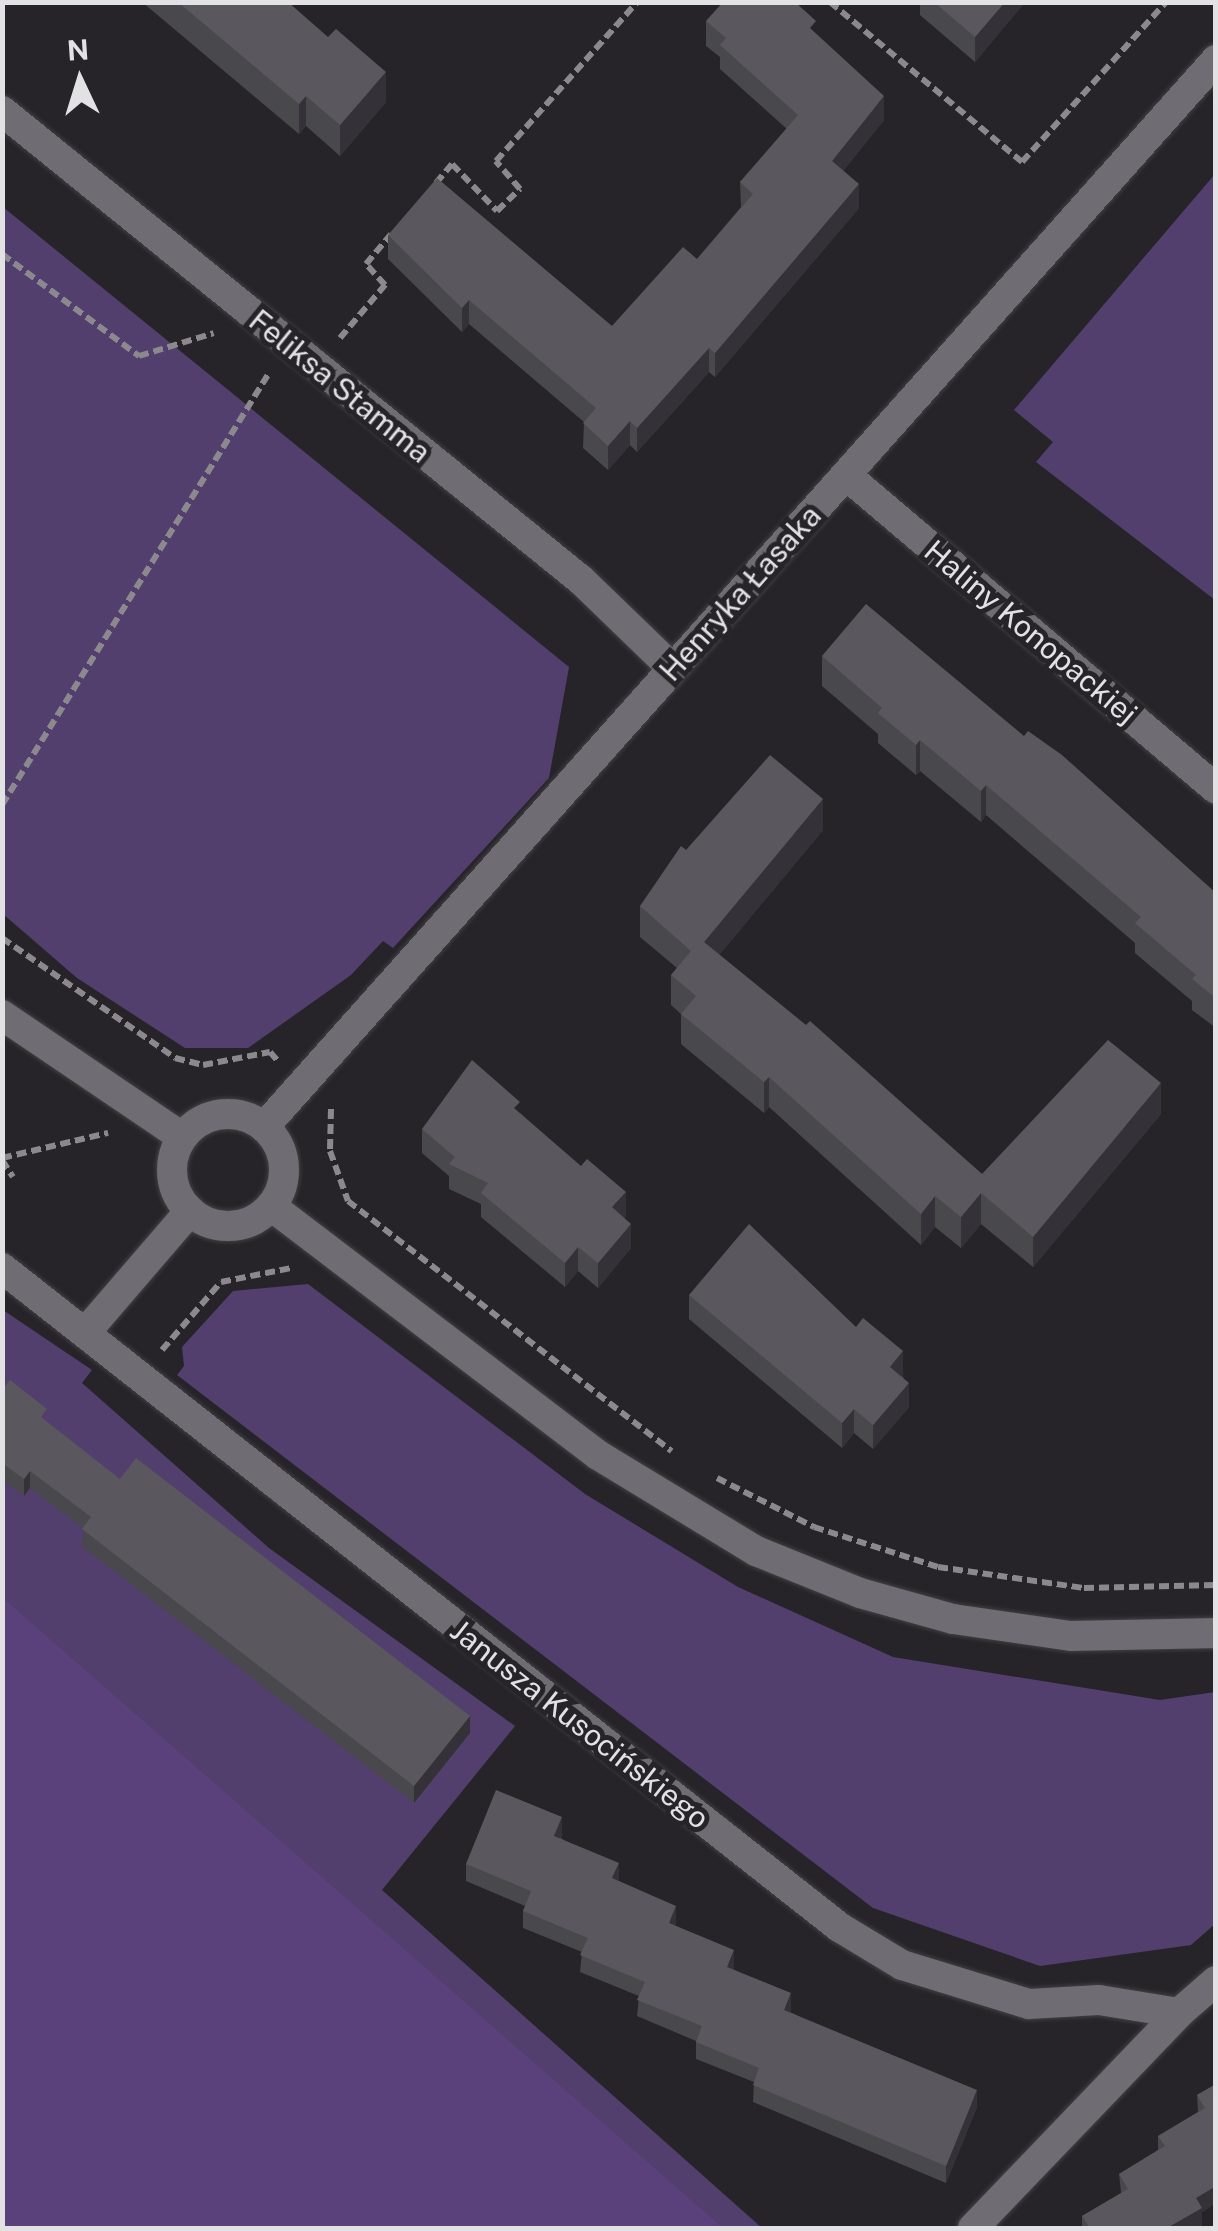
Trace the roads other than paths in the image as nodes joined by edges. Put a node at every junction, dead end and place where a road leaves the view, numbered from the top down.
1 (1216, 60) edge
2 (2, 111) edge
3 (846, 475) junction
4 (672, 668) junction
5 (1216, 789) edge
6 (2, 1015) edge
7 (264, 1127) junction
8 (182, 1138) junction
9 (271, 1206) junction
10 (190, 1211) junction
11 (2, 1268) edge
12 (85, 1334) junction
13 (1216, 1634) edge
14 (1216, 1981) edge
15 (1180, 2013) junction
16 (973, 2228) edge

1 - 3 street, Henryka Łasaka
2 - 4 street, Feliksa Stamma
3 - 4 street, Henryka Łasaka
3 - 5 street, Haliny Konopackiej
4 - 7 street, Henryka Łasaka
6 - 8 street
7 - 8 street
7 - 9 street
8 - 10 street
9 - 10 street
9 - 13 street
10 - 12 street
11 - 12 street, Janusza Kusocińskiego
12 - 15 street, Janusza Kusocińskiego
14 - 15 street
15 - 16 street

